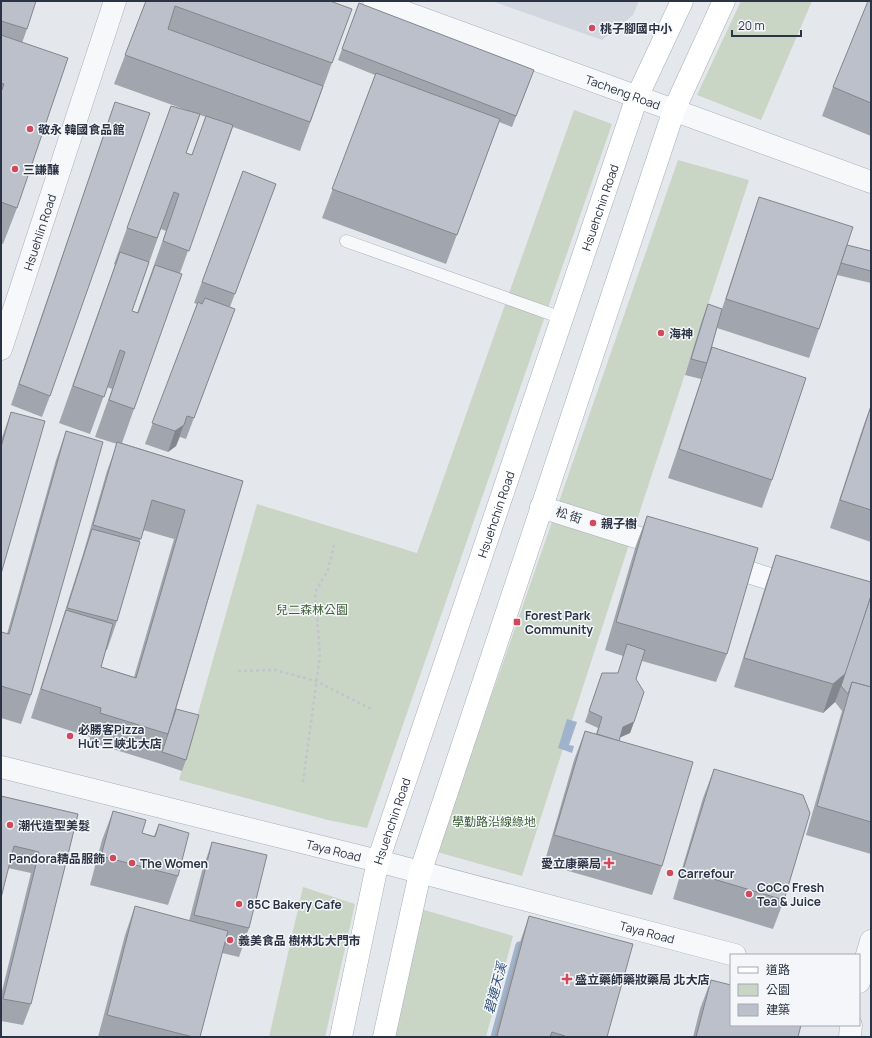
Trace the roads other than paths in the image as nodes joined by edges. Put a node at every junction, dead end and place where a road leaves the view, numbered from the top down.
1 (115, 1) edge
2 (374, 1) edge
3 (682, 1) edge
4 (724, 1) edge
5 (637, 97) junction
6 (674, 110) junction
7 (871, 182) edge
8 (346, 241) dead end
9 (562, 318) junction
10 (1, 349) edge
11 (541, 507) junction
12 (684, 552) edge
13 (706, 559) edge
14 (819, 594) edge
15 (1, 767) edge
16 (378, 862) junction
17 (420, 873) junction
18 (871, 941) edge
19 (731, 954) edge
20 (860, 979) edge
21 (860, 987) edge
22 (871, 990) edge
23 (851, 1026) edge
24 (341, 1037) edge
25 (384, 1037) edge
26 (850, 1037) edge

1 - 10 street, Hsuehlin Road
2 - 5 street, Tacheng Road
3 - 5 street, Hsuehchin Road
4 - 6 street
5 - 6 street, Tacheng Road
5 - 9 street, Hsuehchin Road
6 - 7 street, Tacheng Road
6 - 11 street
8 - 9 lane
9 - 16 street, Hsuehchin Road
11 - 12 street, 松 街
11 - 17 street
13 - 14 street
15 - 16 street, Taya Road
16 - 17 street, Taya Road
16 - 24 street, Hsuehchin Road
17 - 19 street, Taya Road
17 - 25 street
18 - 20 street
21 - 22 street
23 - 26 street

